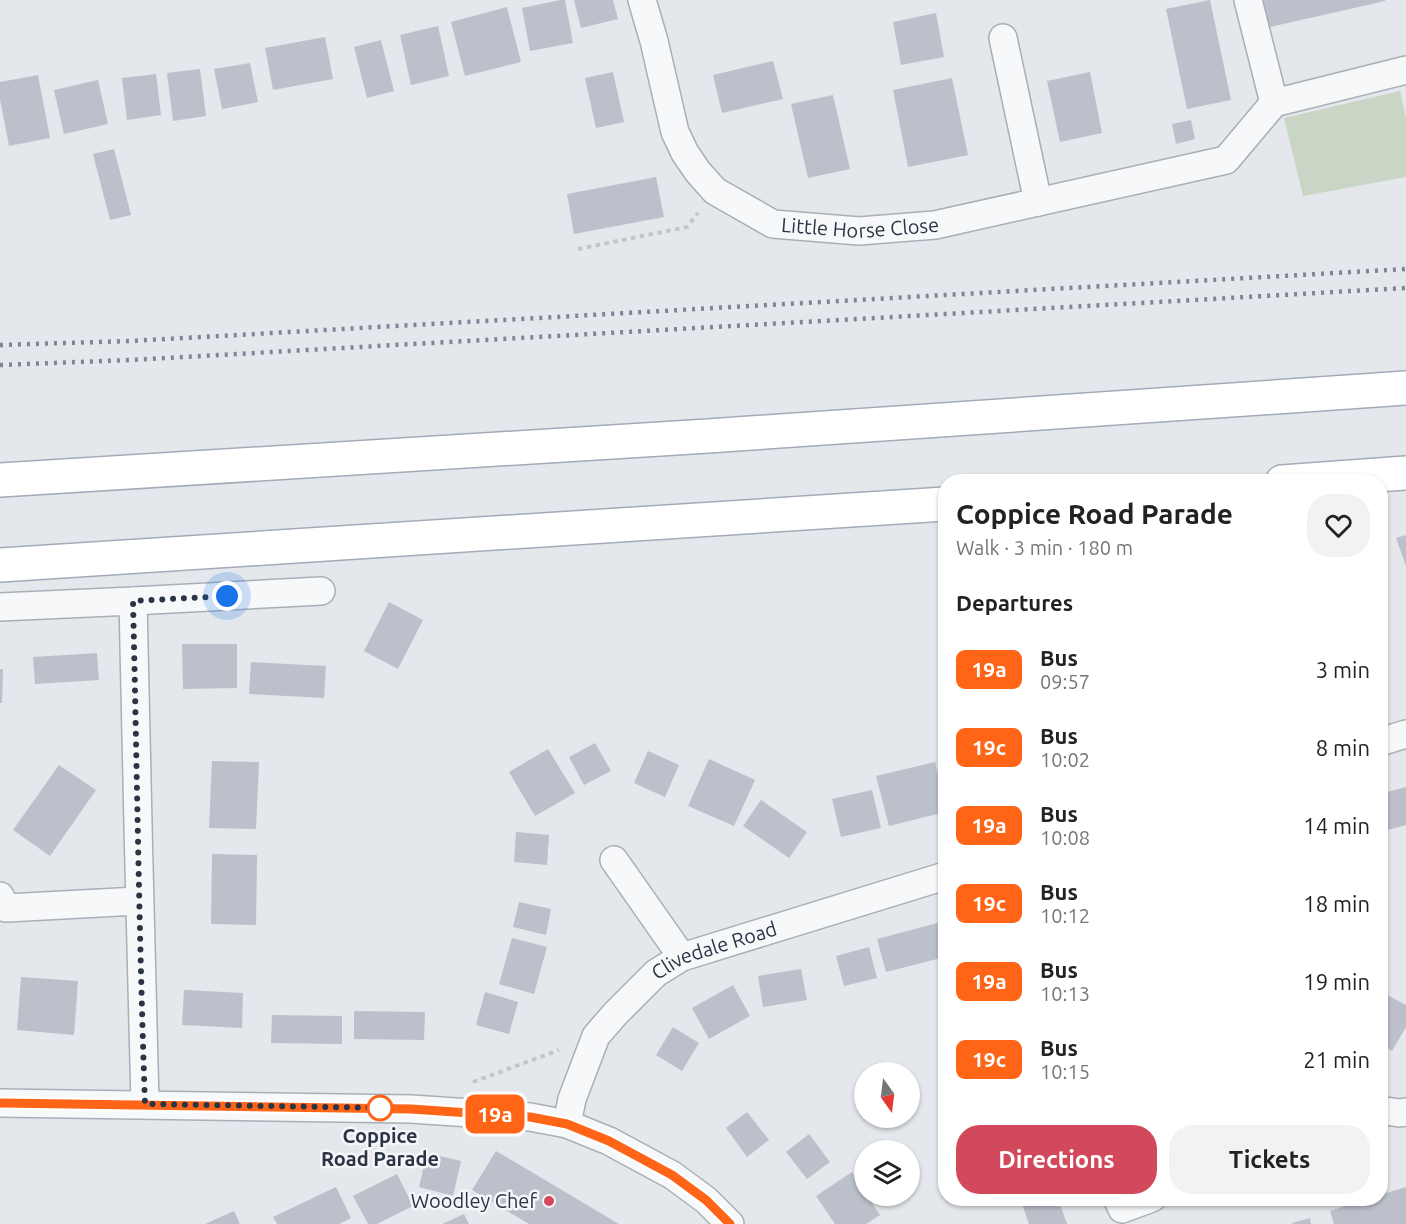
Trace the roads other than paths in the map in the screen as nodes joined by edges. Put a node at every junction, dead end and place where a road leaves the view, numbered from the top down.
1 (642, 0) edge
2 (1248, 0) edge
3 (1003, 38) dead end
4 (1406, 70) edge
5 (1274, 103) junction
6 (1038, 202) junction
7 (1406, 388) edge
8 (1406, 473) edge
9 (1388, 474) edge
10 (0, 480) edge
11 (938, 504) edge
12 (0, 564) edge
13 (321, 591) dead end
14 (133, 601) junction
15 (0, 607) edge
16 (1406, 734) edge
17 (1388, 740) edge
18 (614, 860) dead end
19 (938, 878) edge
20 (0, 896) edge
21 (138, 901) junction
22 (682, 957) junction
23 (0, 1102) edge
24 (145, 1104) junction
25 (1388, 1111) edge
26 (1406, 1112) edge
27 (567, 1124) junction
28 (730, 1224) edge

1 - 6 street, Little Horse Close
2 - 5 street
3 - 6 street
4 - 5 street
5 - 6 street, Little Horse Close
7 - 10 main road
8 - 9 main road
11 - 12 main road
13 - 14 street
14 - 15 street
14 - 21 street
16 - 17 street
18 - 22 street
19 - 22 street, Clivedale Road
20 - 21 street
21 - 24 street
22 - 27 street, Clivedale Road
23 - 24 street
24 - 27 street
25 - 26 street
27 - 28 street

